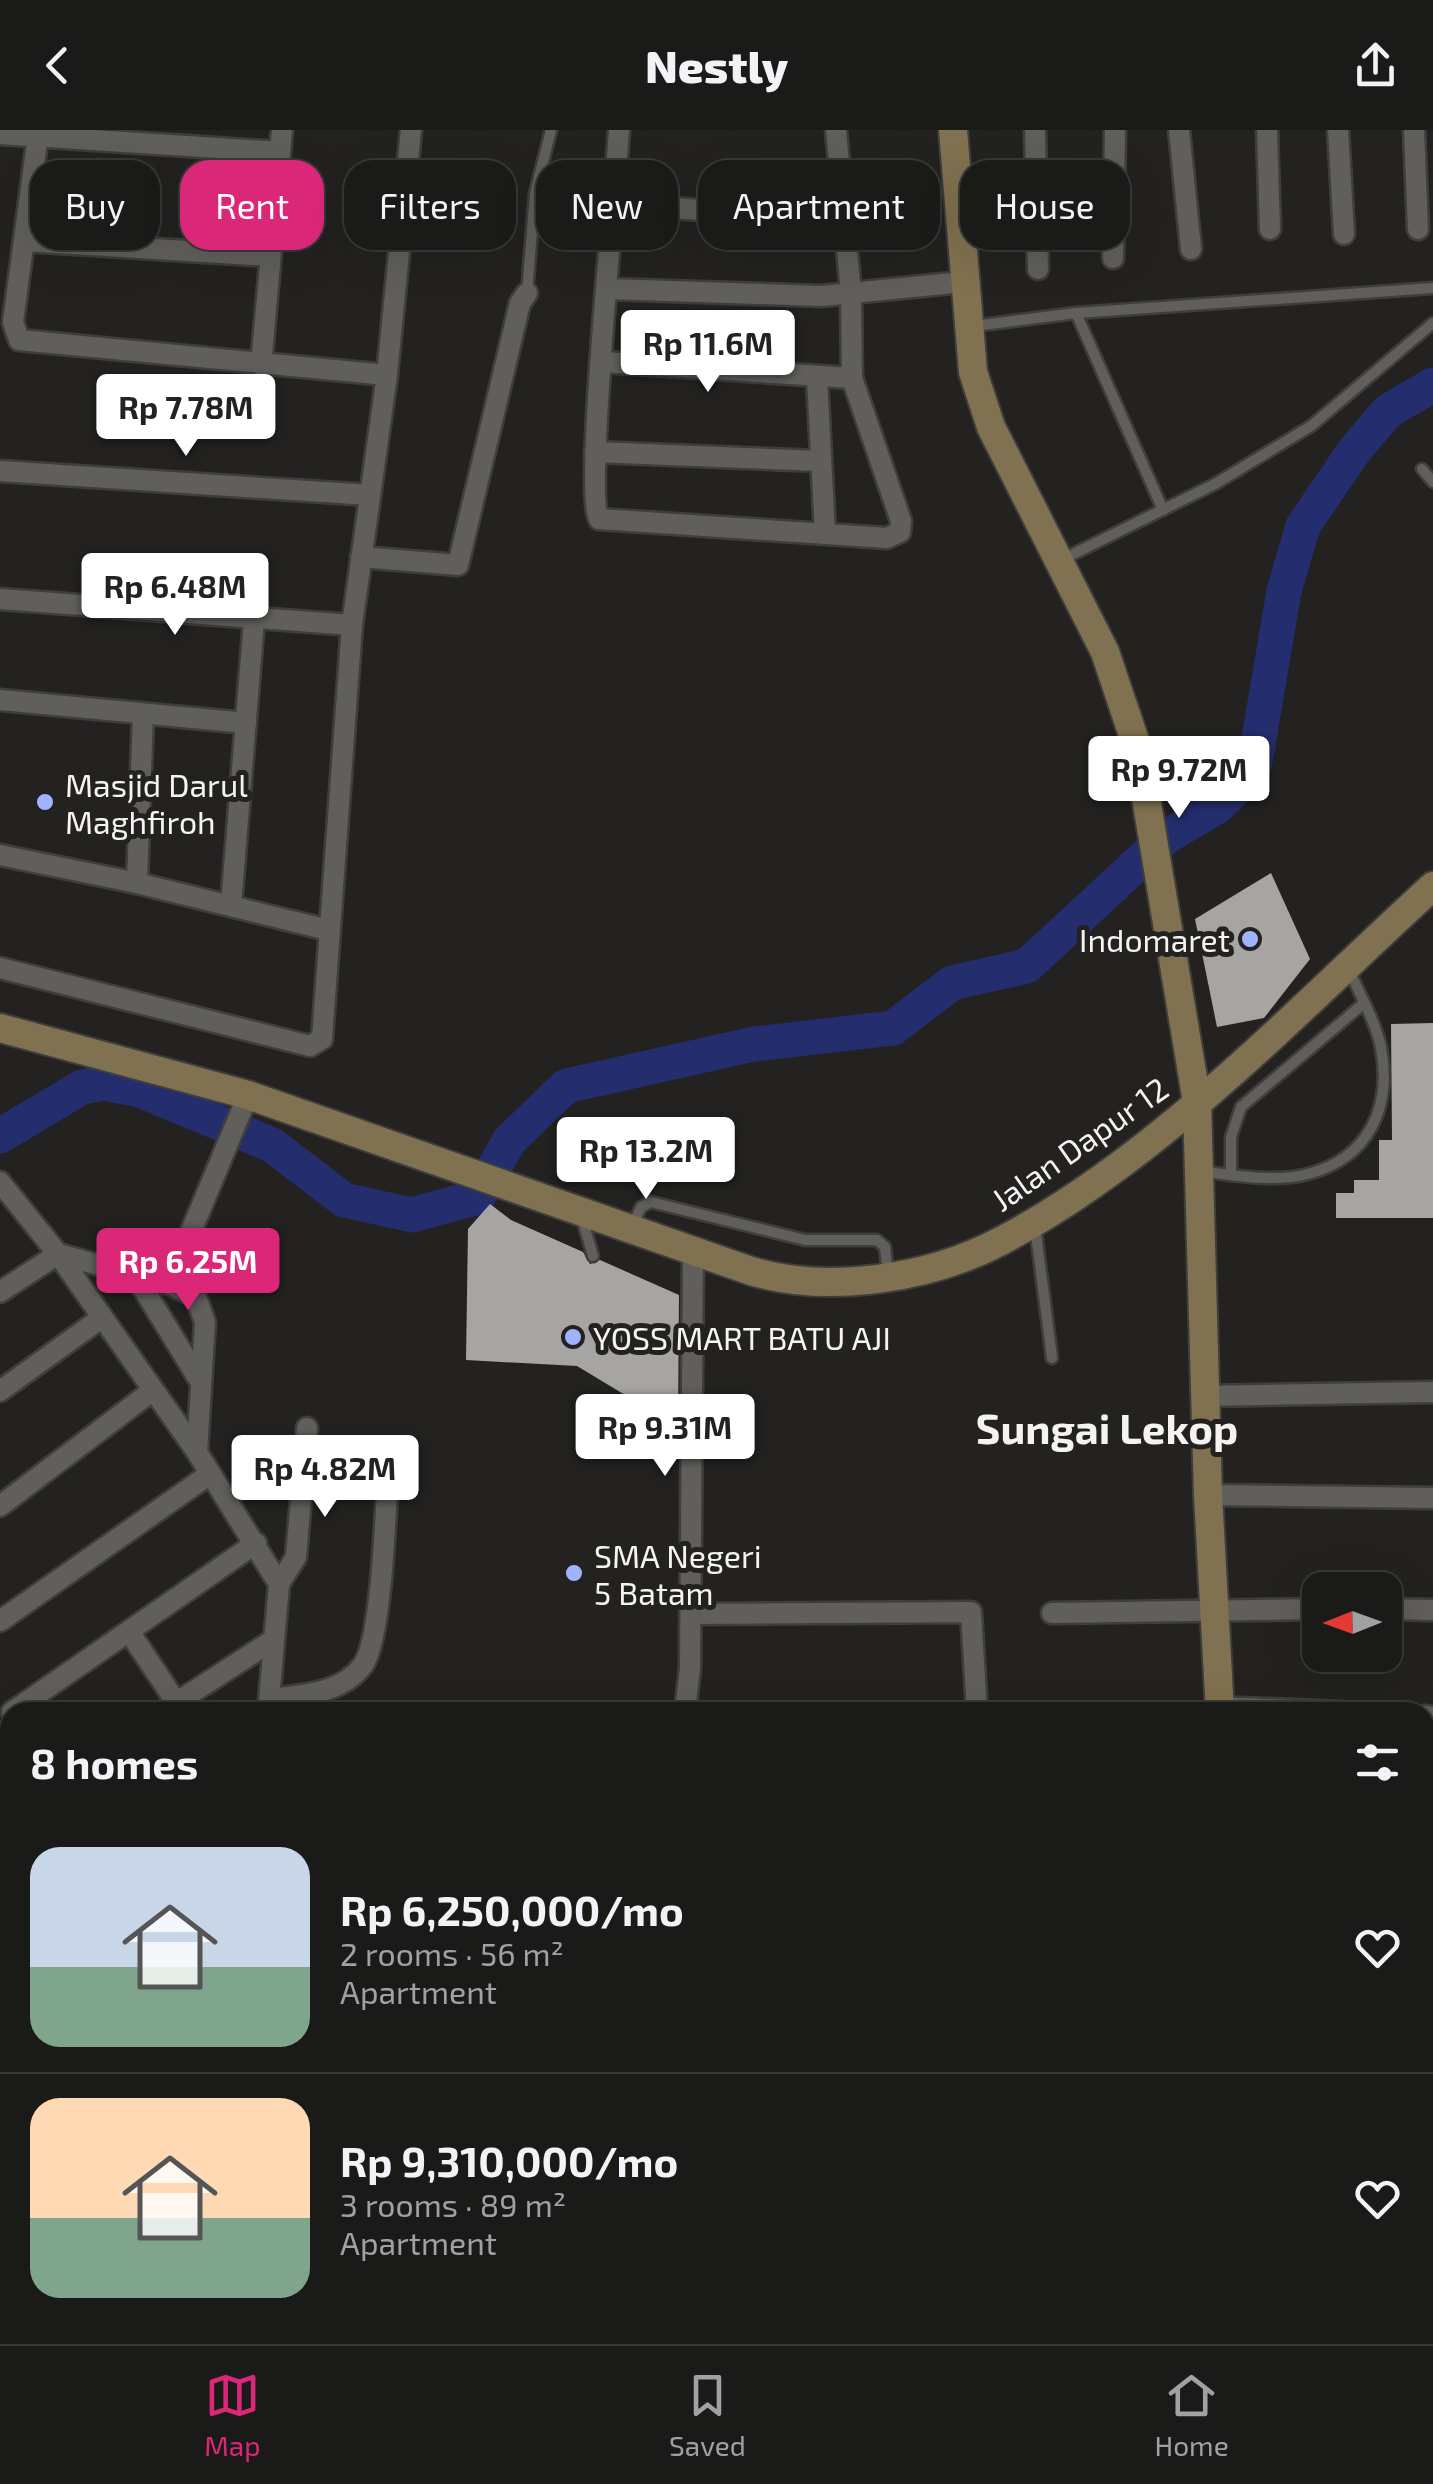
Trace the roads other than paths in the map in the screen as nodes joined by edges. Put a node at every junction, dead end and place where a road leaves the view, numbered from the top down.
1 (282, 130) edge
2 (411, 130) edge
3 (551, 130) edge
4 (619, 130) edge
5 (836, 130) edge
6 (953, 130) edge
7 (1035, 130) edge
8 (1115, 130) edge
9 (1179, 130) edge
10 (1266, 130) edge
11 (1338, 130) edge
12 (1414, 130) edge
13 (0, 134) edge
14 (38, 135) junction
15 (185, 138) edge
16 (279, 152) junction
17 (617, 160) edge
18 (839, 160) edge
19 (1270, 229) dead end
20 (1418, 229) dead end
21 (1344, 234) dead end
22 (24, 242) junction
23 (1191, 249) dead end
24 (611, 250) edge
25 (847, 250) edge
26 (270, 256) junction
27 (1112, 258) dead end
28 (1038, 268) dead end
29 (963, 282) junction
30 (1433, 288) edge
31 (608, 289) junction
32 (527, 293) joint
33 (851, 294) junction
34 (1076, 313) junction
35 (1433, 323) edge
36 (968, 327) junction
37 (602, 362) junction
38 (261, 365) junction
39 (387, 374) junction
40 (818, 378) junction
41 (852, 378) junction
42 (595, 452) junction
43 (820, 461) junction
44 (1422, 469) dead end
45 (0, 471) edge
46 (1433, 482) edge
47 (370, 495) junction
48 (1163, 510) junction
49 (825, 533) junction
50 (362, 557) junction
51 (1060, 561) junction
52 (0, 599) edge
53 (254, 620) junction
54 (352, 625) junction
55 (0, 700) edge
56 (143, 714) junction
57 (246, 723) junction
58 (0, 855) edge
59 (137, 883) junction
60 (1433, 886) edge
61 (231, 906) junction
62 (328, 930) junction
63 (1347, 964) junction
64 (0, 968) edge
65 (1363, 1004) junction
66 (0, 1028) edge
67 (244, 1102) junction
68 (1197, 1102) junction
69 (1198, 1171) junction
70 (1231, 1175) junction
71 (0, 1182) edge
72 (580, 1209) junction
73 (1034, 1220) junction
74 (632, 1228) junction
75 (692, 1249) junction
76 (58, 1254) junction
77 (593, 1256) dead end
78 (135, 1275) junction
79 (888, 1275) junction
80 (169, 1284) junction
81 (0, 1292) edge
82 (100, 1319) junction
83 (1052, 1358) dead end
84 (198, 1378) junction
85 (0, 1391) edge
86 (152, 1391) junction
87 (1433, 1392) edge
88 (1204, 1396) junction
89 (308, 1428) dead end
90 (197, 1452) junction
91 (389, 1455) dead end
92 (210, 1474) junction
93 (1208, 1495) junction
94 (1433, 1498) edge
95 (0, 1506) edge
96 (256, 1543) junction
97 (280, 1584) junction
98 (1215, 1608) junction
99 (1302, 1608) edge
100 (1402, 1609) edge
101 (1433, 1610) edge
102 (1052, 1613) dead end
103 (690, 1614) junction
104 (0, 1621) edge
105 (130, 1633) junction
106 (274, 1640) junction
107 (27, 1702) edge
108 (166, 1702) edge
109 (177, 1702) edge
110 (269, 1702) edge
111 (284, 1702) edge
112 (685, 1702) edge
113 (976, 1702) edge
114 (1219, 1702) edge

1 - 16 street
2 - 39 street
3 - 32 lane
4 - 17 street
5 - 18 street
6 - 29 street
7 - 28 street
8 - 27 street
9 - 23 street
10 - 19 street
11 - 21 street
12 - 20 street
13 - 14 street
14 - 15 street
14 - 22 street
15 - 16 street
16 - 26 street
22 - 26 street
22 - 38 street
24 - 31 street
25 - 33 street
26 - 38 street
29 - 33 street
29 - 36 street
30 - 34 lane
31 - 33 street
31 - 37 street
32 - 50 street
33 - 41 street
34 - 36 lane
34 - 48 lane
35 - 48 lane
36 - 51 street
37 - 40 street
37 - 42 street
38 - 39 street
39 - 47 street
40 - 41 street
40 - 43 street
41 - 49 street
42 - 43 street
42 - 49 street
43 - 49 street
44 - 46 lane
45 - 47 street
47 - 50 street
48 - 51 lane
50 - 54 street
51 - 68 street
52 - 53 street
53 - 54 street
53 - 57 street
54 - 62 street
55 - 56 street
56 - 57 street
56 - 59 street
57 - 61 street
58 - 59 street
59 - 61 street
60 - 63 street, Jalan Dapur 12
61 - 62 street
62 - 64 street
63 - 65 lane
63 - 68 street, Jalan Dapur 12
65 - 70 lane
65 - 70 lane
66 - 67 street, Jalan Dapur 12
67 - 72 street, Jalan Dapur 12
67 - 80 street
68 - 69 street
68 - 73 street, Jalan Dapur 12
69 - 70 lane
69 - 88 street
71 - 76 street
72 - 74 street, Jalan Dapur 12
72 - 77 lane
73 - 79 street, Jalan Dapur 12
73 - 83 lane
74 - 75 street, Jalan Dapur 12
74 - 79 lane
75 - 79 street, Jalan Dapur 12
75 - 103 street
76 - 78 street
76 - 81 street
76 - 82 street
78 - 80 street
78 - 84 street
80 - 84 street
82 - 85 street
82 - 86 street
84 - 90 street
86 - 90 street
86 - 95 street
87 - 88 street
88 - 93 street
89 - 97 street
90 - 92 street
91 - 111 street
92 - 96 street
92 - 104 street
93 - 94 street
93 - 98 street
96 - 97 street
96 - 105 street
97 - 106 street
98 - 99 street
98 - 102 street
98 - 114 street
100 - 101 street
103 - 112 street
103 - 113 street
105 - 107 street
105 - 108 street
106 - 109 street
106 - 110 street

